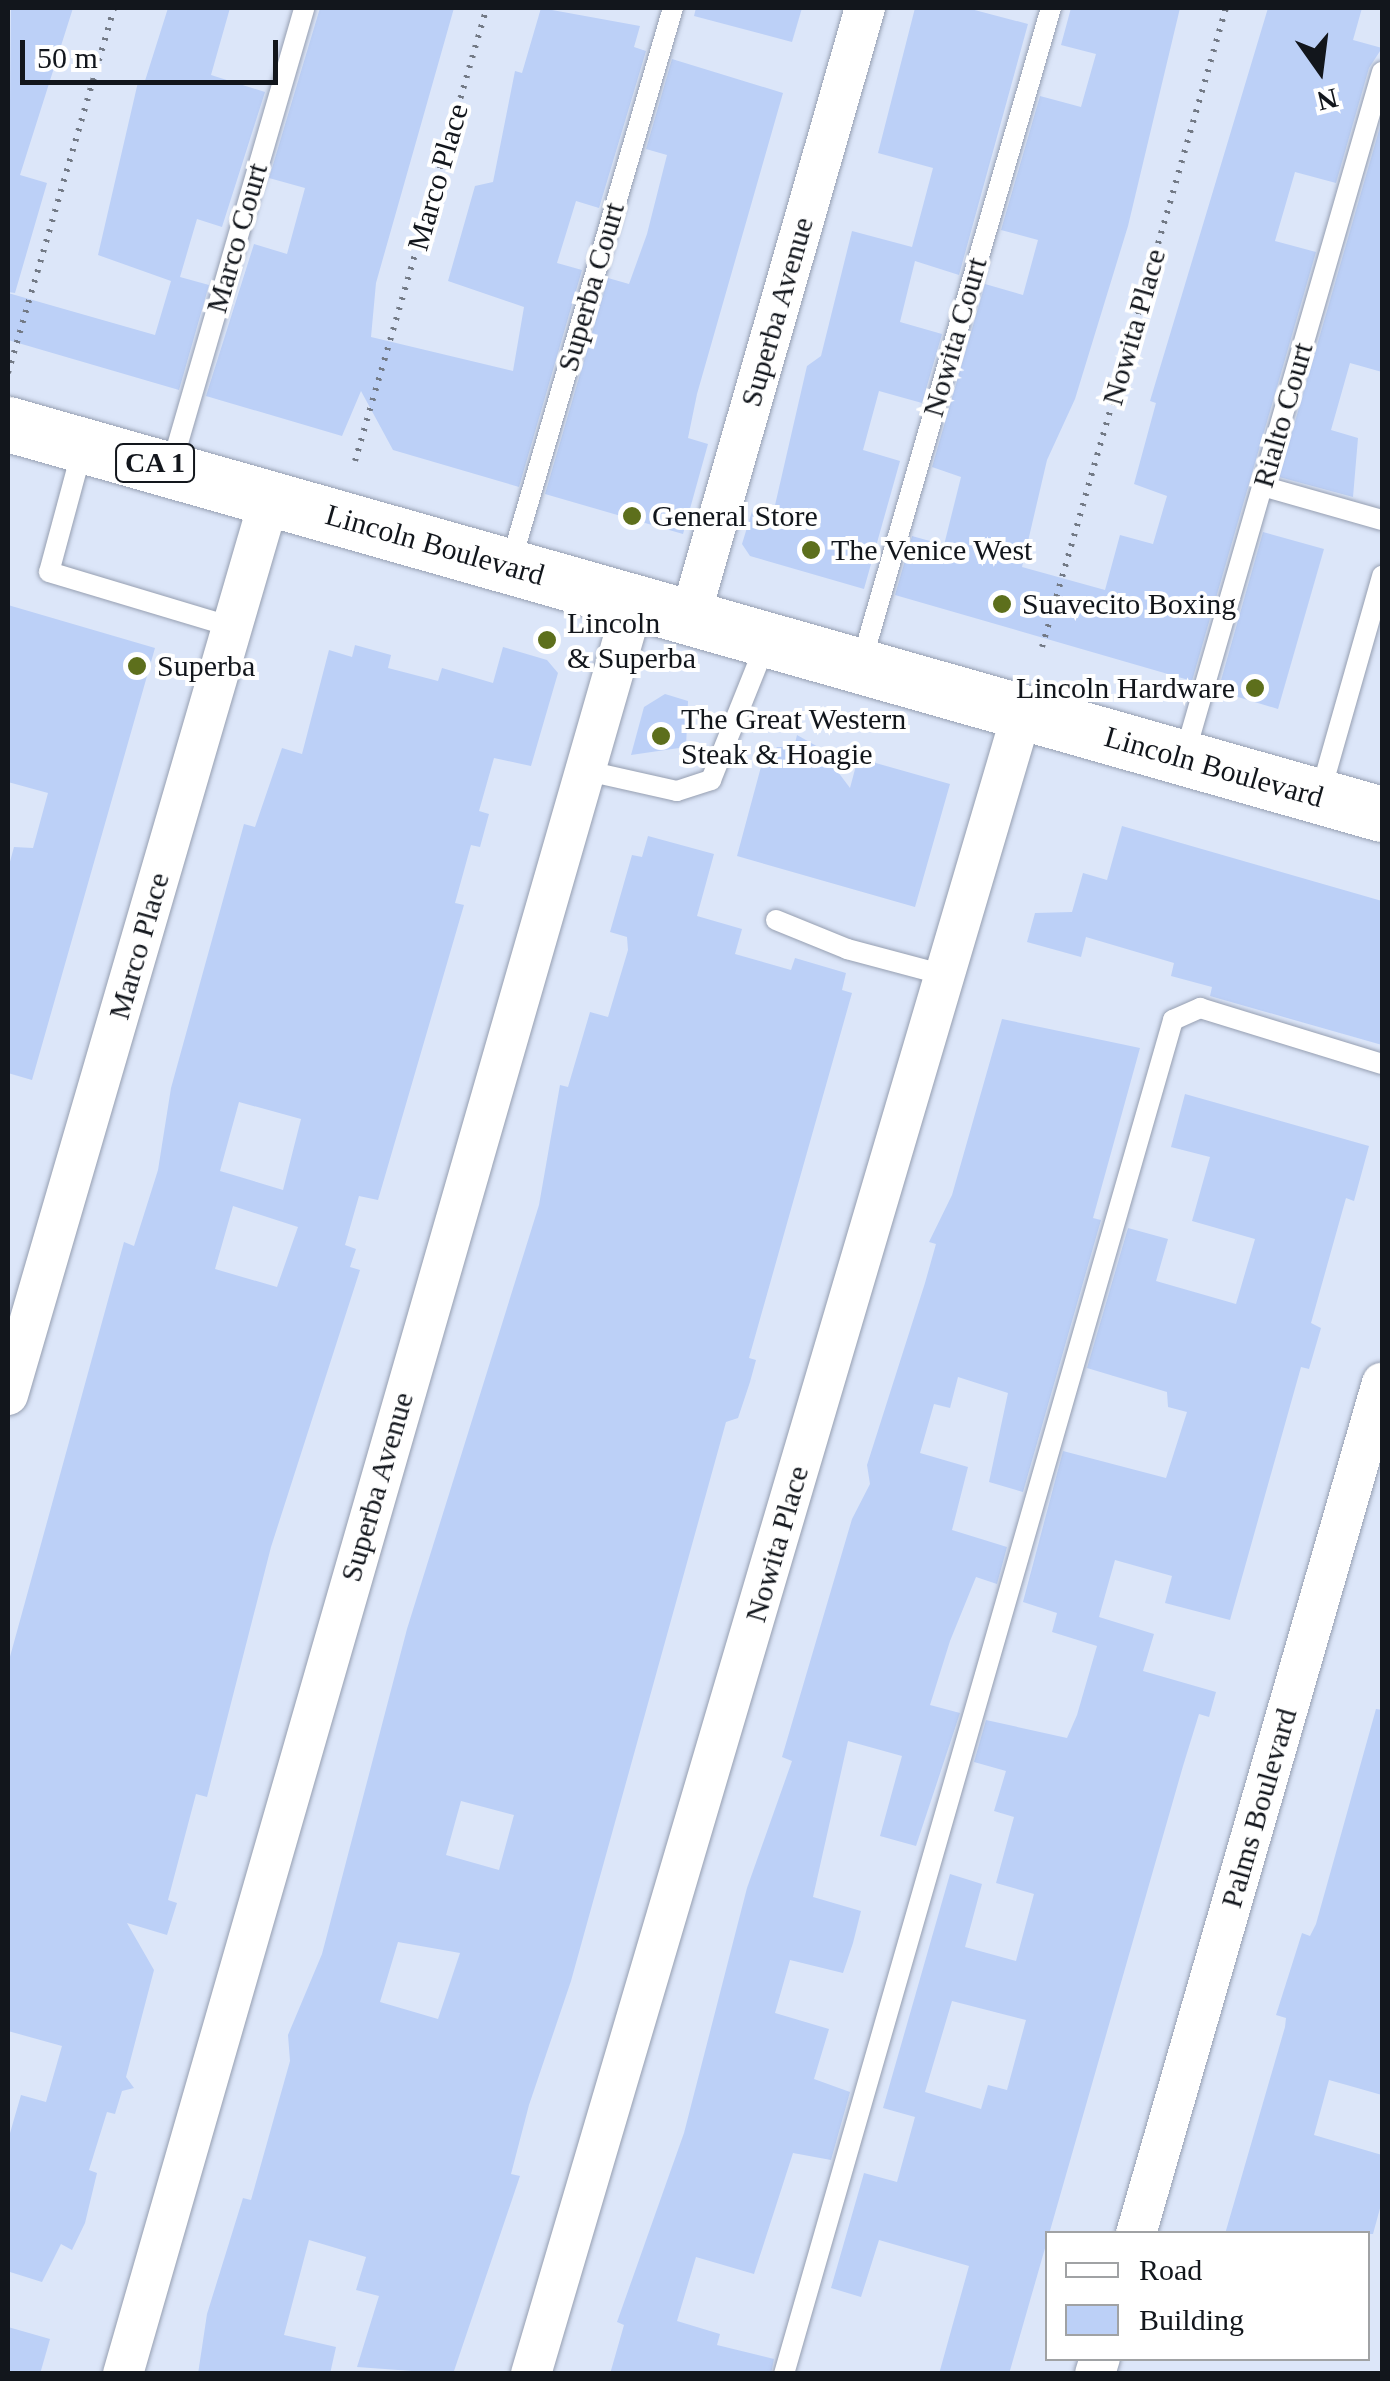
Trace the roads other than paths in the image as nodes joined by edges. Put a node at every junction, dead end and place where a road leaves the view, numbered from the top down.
1 (304, 8) edge
2 (673, 8) edge
3 (865, 8) edge
4 (1051, 8) edge
5 (1382, 72) edge
6 (8, 424) edge
7 (84, 444) junction
8 (170, 468) junction
9 (1262, 486) junction
10 (270, 497) junction
11 (1382, 520) edge
12 (510, 566) junction
13 (1382, 576) edge
14 (634, 601) junction
15 (690, 616) junction
16 (232, 626) junction
17 (768, 640) junction
18 (860, 666) junction
19 (1022, 714) junction
20 (1184, 758) junction
21 (583, 770) junction
22 (1320, 796) junction
23 (1382, 814) edge
24 (776, 920) dead end
25 (945, 975) junction
26 (1382, 1064) edge
27 (1382, 1383) edge
28 (8, 1394) edge
29 (1137, 2231) edge
30 (123, 2374) edge
31 (531, 2374) edge
32 (784, 2374) edge

1 - 8 lane, Marco Court
2 - 12 lane, Superba Court
3 - 15 street, Superba Avenue
4 - 18 lane, Nowita Court
5 - 9 lane, Rialto Court
6 - 7 highway, Lincoln Boulevard / CA 1
7 - 8 highway, Lincoln Boulevard / CA 1
7 - 16 lane
8 - 10 highway, Lincoln Boulevard / CA 1
9 - 11 lane
9 - 20 lane, Rialto Court
10 - 12 highway, Lincoln Boulevard / CA 1
10 - 16 street, Marco Place
12 - 14 highway, Lincoln Boulevard / CA 1
13 - 22 lane
14 - 15 highway, Lincoln Boulevard / CA 1
14 - 21 street, Superba Avenue
15 - 17 highway, Lincoln Boulevard / CA 1
16 - 28 street, Marco Place
17 - 18 highway, Lincoln Boulevard / CA 1
17 - 21 lane
18 - 19 highway, Lincoln Boulevard / CA 1
19 - 20 highway, Lincoln Boulevard / CA 1
19 - 25 street, Nowita Place
20 - 22 highway, Lincoln Boulevard / CA 1
21 - 30 street, Superba Avenue
22 - 23 highway, Lincoln Boulevard / CA 1
24 - 25 lane
25 - 31 street, Nowita Place
26 - 32 lane
27 - 29 street, Palms Boulevard

